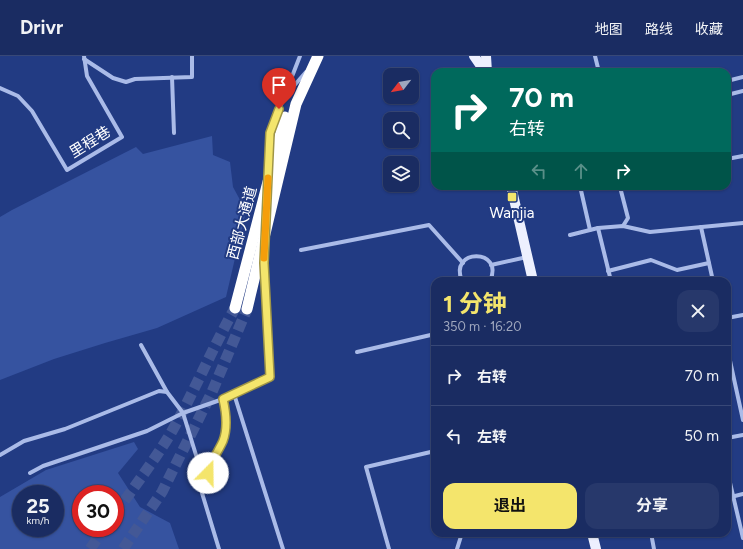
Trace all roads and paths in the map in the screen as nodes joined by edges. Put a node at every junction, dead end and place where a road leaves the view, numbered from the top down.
1 (192, 56) edge
2 (300, 56) edge
3 (311, 56) edge
4 (319, 56) edge
5 (474, 56) edge
6 (486, 56) edge
7 (595, 56) edge
8 (84, 58) edge
9 (483, 68) edge
10 (486, 68) edge
11 (597, 68) edge
12 (172, 77) junction
13 (743, 77) edge
14 (731, 80) edge
15 (0, 88) edge
16 (743, 91) edge
17 (731, 94) edge
18 (284, 97) junction
19 (174, 134) dead end
20 (743, 156) edge
21 (731, 158) edge
22 (512, 190) edge
23 (581, 190) edge
24 (621, 190) edge
25 (743, 223) edge
26 (623, 226) junction
27 (701, 227) junction
28 (598, 228) junction
29 (590, 230) junction
30 (570, 235) dead end
31 (301, 250) dead end
32 (527, 257) junction
33 (463, 262) junction
34 (709, 263) junction
35 (491, 265) junction
36 (608, 271) junction
37 (461, 277) edge
38 (491, 277) edge
39 (532, 277) edge
40 (610, 277) edge
41 (711, 277) edge
42 (235, 308) tunnel mouth
43 (247, 309) tunnel mouth
44 (743, 315) edge
45 (731, 317) edge
46 (431, 335) edge
47 (141, 345) dead end
48 (357, 352) dead end
49 (731, 365) edge
50 (167, 392) junction
51 (234, 394) junction
52 (223, 399) junction
53 (183, 413) junction
54 (743, 420) edge
55 (743, 435) edge
56 (731, 437) edge
57 (431, 452) edge
58 (0, 455) edge
59 (30, 473) dead end
60 (205, 484) junction
61 (731, 487) edge
62 (743, 494) edge
63 (733, 496) junction
64 (461, 537) edge
65 (593, 537) edge
66 (652, 537) edge
67 (743, 538) edge
68 (219, 549) edge
69 (283, 549) edge
70 (388, 549) edge
71 (457, 549) edge
72 (596, 549) edge
73 (654, 549) edge

1 - 12 street
2 - 18 street
3 - 42 highway, 西部大通道, bridge
4 - 18 street
4 - 43 highway, 西部大通道, bridge
5 - 9 main road
6 - 10 main road
7 - 11 street
8 - 12 street
8 - 15 street, 里程巷
12 - 19 street
13 - 14 street
16 - 17 street
18 - 51 street
20 - 21 street
22 - 32 main road
23 - 29 street
24 - 26 street
25 - 27 street
26 - 27 street
26 - 28 street
27 - 34 street
28 - 29 street
28 - 36 street
29 - 30 street
31 - 33 street
32 - 35 street
32 - 39 main road
33 - 35 street
33 - 37 street
34 - 36 street
34 - 41 street
35 - 38 street
36 - 40 street
44 - 45 street
46 - 48 street
47 - 50 street
49 - 54 street
50 - 53 street
50 - 58 street
51 - 52 street
51 - 69 street
52 - 53 street
52 - 60 street
53 - 59 street
53 - 60 street
55 - 56 street
57 - 70 street
60 - 68 street
61 - 63 street
62 - 63 street
63 - 67 street
64 - 71 street
65 - 72 main road
66 - 73 street

